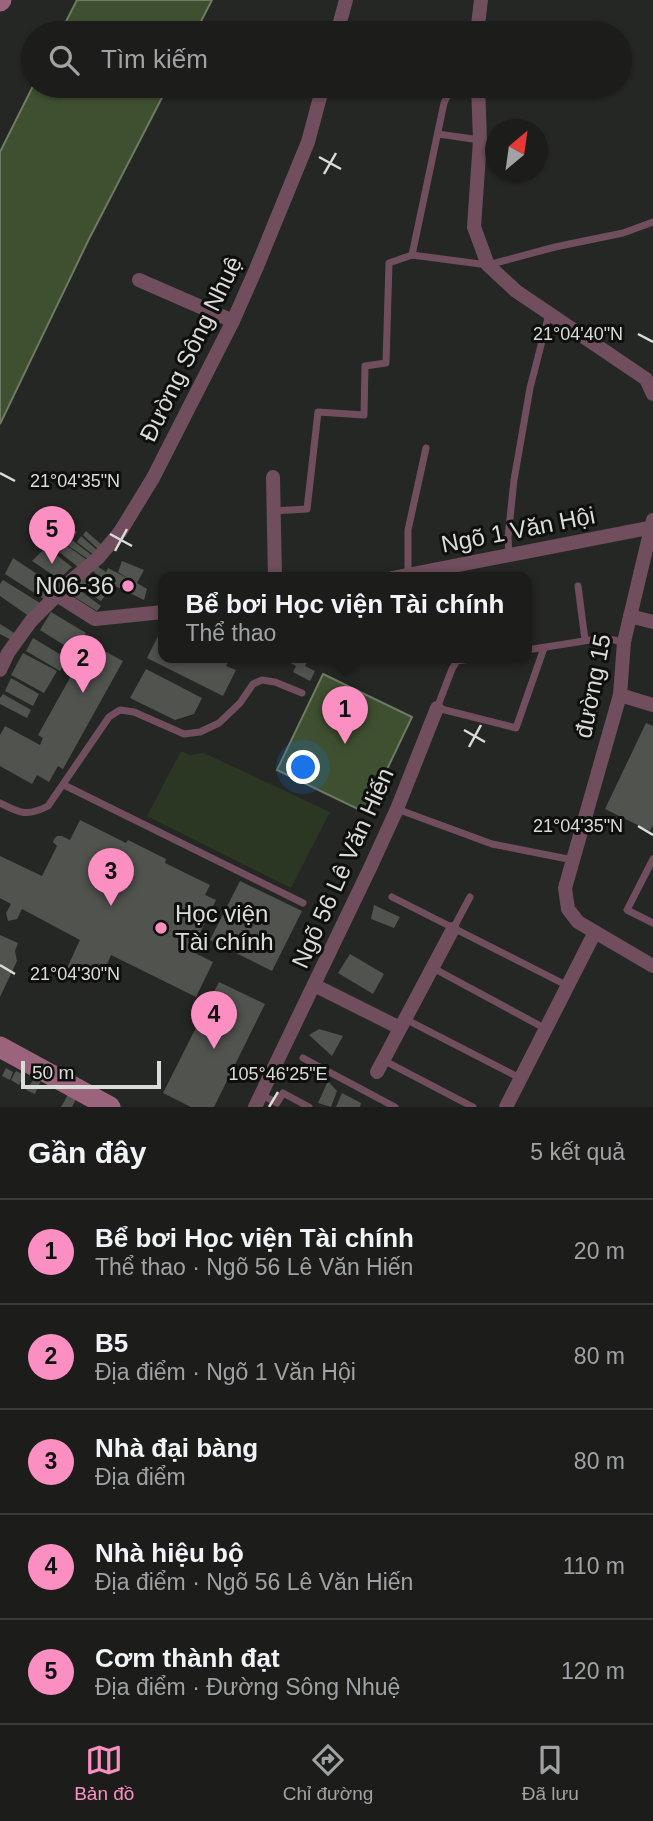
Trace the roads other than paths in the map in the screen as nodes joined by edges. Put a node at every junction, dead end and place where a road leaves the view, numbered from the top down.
1 (346, 0) edge
2 (481, 0) edge
3 (340, 21) edge
4 (478, 21) edge
5 (320, 98) edge
6 (446, 98) edge
7 (478, 98) edge
8 (438, 134) junction
9 (480, 139) junction
10 (653, 222) edge
11 (412, 255) junction
12 (488, 265) junction
13 (139, 280) dead end
14 (549, 313) junction
15 (233, 321) junction
16 (653, 394) edge
17 (426, 447) dead end
18 (273, 477) dead end
19 (274, 511) junction
20 (652, 525) edge
21 (509, 555) junction
22 (275, 572) edge
23 (408, 572) edge
24 (423, 572) edge
25 (578, 586) dead end
26 (57, 595) junction
27 (158, 613) edge
28 (631, 616) junction
29 (653, 622) edge
30 (585, 640) junction
31 (624, 642) junction
32 (544, 648) junction
33 (532, 649) edge
34 (456, 663) edge
35 (0, 670) edge
36 (302, 693) dead end
37 (620, 695) junction
38 (653, 705) edge
39 (437, 708) junction
40 (64, 785) junction
41 (0, 803) edge
42 (397, 809) junction
43 (653, 859) edge
44 (574, 860) junction
45 (392, 897) dead end
46 (470, 897) dead end
47 (303, 903) dead end
48 (653, 923) edge
49 (453, 929) junction
50 (595, 932) junction
51 (653, 966) edge
52 (432, 968) junction
53 (314, 985) junction
54 (568, 986) junction
55 (402, 1023) junction
56 (546, 1029) junction
57 (0, 1047) edge
58 (303, 1058) dead end
59 (380, 1066) joint
60 (520, 1078) junction
61 (258, 1101) edge
62 (110, 1107) edge
63 (309, 1107) edge
64 (395, 1107) edge
65 (472, 1107) edge
66 (506, 1107) edge

1 - 3 street
2 - 4 street
5 - 15 street, Đường Sông Nhuệ
6 - 8 lane
7 - 9 street
8 - 9 lane
8 - 11 lane
9 - 12 street
10 - 12 lane
11 - 12 lane
11 - 19 lane
12 - 14 street
13 - 15 street
14 - 16 street
14 - 21 lane
15 - 26 street, Đường Sông Nhuệ
17 - 23 lane
18 - 19 street
19 - 22 street
20 - 21 street, Ngõ 1 Văn Hội
20 - 28 street, đường 15
21 - 24 street, Ngõ 1 Văn Hội
25 - 30 lane
26 - 27 street
26 - 35 street, Đường Sông Nhuệ
28 - 29 street
28 - 31 street, đường 15
30 - 31 lane
30 - 32 lane
31 - 37 street, đường 15
32 - 33 lane
32 - 39 lane
34 - 39 lane, Ngõ 56 Lê Văn Hiến
36 - 40 lane
37 - 38 street
37 - 44 street, đường 15
39 - 42 street, Ngõ 56 Lê Văn Hiến
40 - 41 lane
40 - 47 lane
42 - 44 lane
42 - 53 street, Ngõ 56 Lê Văn Hiến
43 - 48 lane
44 - 50 street, đường 15
45 - 49 lane
46 - 49 lane
49 - 52 street
49 - 54 lane
50 - 51 street, đường 15
50 - 54 street
52 - 55 street
52 - 56 lane
53 - 55 street
53 - 61 street, Ngõ 56 Lê Văn Hiến
54 - 56 street
55 - 59 street
55 - 60 lane
56 - 60 street
57 - 62 street
58 - 64 lane
59 - 65 lane
60 - 66 street
61 - 63 lane

